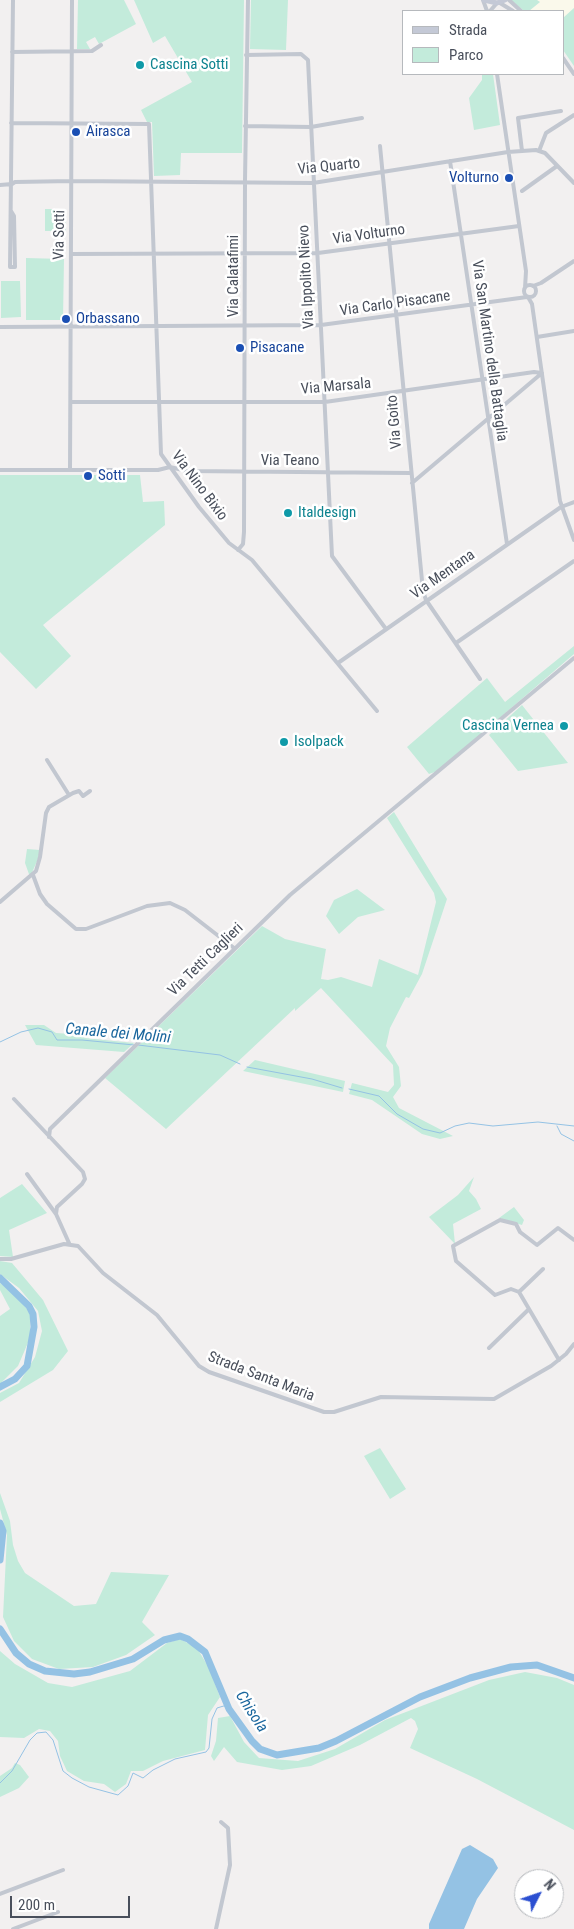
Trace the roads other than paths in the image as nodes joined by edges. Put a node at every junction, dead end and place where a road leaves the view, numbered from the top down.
1 (13, 0) edge
2 (72, 0) edge
3 (248, 0) edge
4 (483, 0) edge
5 (503, 1) edge
6 (490, 10) edge
7 (512, 10) edge
8 (519, 10) edge
9 (101, 45) dead end
10 (12, 52) junction
11 (72, 52) junction
12 (246, 55) junction
13 (564, 59) edge
14 (574, 74) edge
15 (497, 75) edge
16 (560, 111) dead end
17 (574, 115) edge
18 (362, 118) dead end
19 (11, 123) junction
20 (71, 124) junction
21 (245, 126) junction
22 (311, 127) junction
23 (380, 146) dead end
24 (522, 151) junction
25 (539, 151) junction
26 (508, 152) junction
27 (450, 162) junction
28 (558, 166) junction
29 (383, 172) junction
30 (245, 180) junction
31 (72, 181) junction
32 (151, 182) junction
33 (313, 183) junction
34 (574, 183) edge
35 (12, 184) junction
36 (0, 185) edge
37 (522, 192) dead end
38 (12, 211) junction
39 (519, 226) junction
40 (461, 233) junction
41 (389, 243) junction
42 (318, 253) junction
43 (71, 254) junction
44 (153, 254) junction
45 (245, 254) junction
46 (574, 261) edge
47 (527, 276) junction
48 (541, 283) junction
49 (532, 285) junction
50 (524, 290) junction
51 (535, 293) junction
52 (528, 297) junction
53 (518, 298) junction
54 (470, 304) junction
55 (532, 304) junction
56 (396, 315) junction
57 (245, 324) junction
58 (155, 325) junction
59 (70, 326) junction
60 (321, 326) junction
61 (0, 327) edge
62 (574, 330) edge
63 (537, 337) junction
64 (527, 373) junction
65 (542, 373) junction
66 (481, 380) junction
67 (530, 381) junction
68 (403, 391) junction
69 (159, 401) junction
70 (70, 402) junction
71 (325, 402) junction
72 (244, 403) junction
73 (487, 418) junction
74 (170, 467) junction
75 (0, 470) edge
76 (70, 470) junction
77 (244, 472) junction
78 (329, 472) junction
79 (410, 473) junction
80 (412, 484) junction
81 (574, 502) edge
82 (561, 507) junction
83 (574, 540) edge
84 (507, 544) junction
85 (238, 550) junction
86 (574, 561) edge
87 (426, 600) junction
88 (386, 629) junction
89 (456, 643) junction
90 (574, 658) edge
91 (338, 663) junction
92 (480, 678) dead end
93 (377, 711) dead end
94 (47, 760) dead end
95 (90, 791) dead end
96 (69, 795) junction
97 (33, 875) junction
98 (0, 902) edge
99 (234, 948) junction
100 (14, 1099) dead end
101 (49, 1137) junction
102 (27, 1174) dead end
103 (56, 1214) junction
104 (574, 1240) edge
105 (69, 1243) junction
106 (0, 1259) edge
107 (543, 1269) dead end
108 (519, 1292) junction
109 (528, 1310) junction
110 (574, 1344) edge
111 (489, 1348) dead end
112 (560, 1360) junction
113 (220, 1822) dead end
114 (63, 1870) dead end
115 (0, 1894) edge
116 (58, 1912) dead end
117 (13, 1929) edge
118 (216, 1929) edge

1 - 10 street
2 - 11 street, Via Sotti
3 - 12 street, Via Calatafimi
4 - 5 main road
5 - 6 street
5 - 7 street
5 - 8 street
9 - 11 street
10 - 11 street
10 - 19 street
11 - 20 street, Via Sotti
12 - 21 street, Via Calatafimi
12 - 22 street, Via Ippolito Nievo
13 - 14 street
15 - 26 street
16 - 24 street
17 - 25 street
18 - 22 street
19 - 20 street
19 - 35 street
20 - 31 street, Via Sotti
20 - 32 street, Via Nino Bixio
21 - 22 street
21 - 30 street, Via Calatafimi
22 - 33 street, Via Ippolito Nievo
23 - 29 street, Via Goito
24 - 25 street, Via Quarto
24 - 26 street, Via Quarto
25 - 28 street
26 - 27 street, Via Quarto
26 - 39 street
27 - 29 street, Via Quarto
27 - 40 street, Via San Martino della Battaglia
28 - 34 street
28 - 37 street
29 - 33 street, Via Quarto
29 - 41 street, Via Goito
30 - 32 street, Via Quarto
30 - 33 street, Via Quarto
30 - 45 street, Via Calatafimi
31 - 32 street, Via Quarto
31 - 35 street, Via Quarto
31 - 43 street, Via Sotti
32 - 44 street, Via Nino Bixio
33 - 42 street, Via Ippolito Nievo
35 - 36 street, Via Quarto
35 - 38 street
38 - 38 street
39 - 40 street, Via Volturno
39 - 47 street
40 - 41 street, Via Volturno
40 - 54 street, Via San Martino della Battaglia
41 - 42 street, Via Volturno
41 - 56 street, Via Goito
42 - 45 street, Via Volturno
42 - 60 street, Via Ippolito Nievo
43 - 44 street, Via Volturno
43 - 59 street, Via Sotti
44 - 45 street, Via Volturno
44 - 58 street, Via Nino Bixio
45 - 57 street, Via Calatafimi
46 - 48 street
47 - 49 street
47 - 50 street
48 - 49 street
48 - 51 street
49 - 50 street
49 - 51 street
50 - 52 street
50 - 53 street
51 - 52 street, Via Carlo Pisacane
51 - 55 street
52 - 53 street, Via Carlo Pisacane
52 - 55 street
53 - 54 street, Via Carlo Pisacane
54 - 56 street, Via Carlo Pisacane
54 - 66 street, Via San Martino della Battaglia
55 - 63 street
56 - 60 street, Via Carlo Pisacane
56 - 68 street, Via Goito
57 - 58 street, Via Carlo Pisacane
57 - 60 street, Via Carlo Pisacane
57 - 72 street, Via Calatafimi
58 - 59 street, Via Carlo Pisacane
58 - 69 street, Via Nino Bixio
59 - 61 street, Via Carlo Pisacane
59 - 70 street, Via Sotti
60 - 71 street, Via Ippolito Nievo
62 - 63 street
63 - 65 street
64 - 65 street, Via Marsala
64 - 66 street, Via Marsala
64 - 67 street
65 - 67 street
65 - 82 street
66 - 68 street, Via Marsala
66 - 73 street, Via San Martino della Battaglia
67 - 73 street
68 - 71 street, Via Marsala
68 - 79 street, Via Goito
69 - 70 street, Via Marsala
69 - 72 street, Via Marsala
69 - 74 street, Via Nino Bixio
70 - 76 street, Via Sotti
71 - 72 street, Via Marsala
71 - 78 street, Via Ippolito Nievo
72 - 77 street, Via Calatafimi
73 - 80 street
73 - 84 street, Via San Martino della Battaglia
74 - 76 street, Via Teano
74 - 77 street, Via Teano
74 - 85 street, Via Nino Bixio
75 - 76 street, Via Teano
77 - 78 street, Via Teano
77 - 85 street, Via Calatafimi
78 - 79 street, Via Teano
78 - 88 street, Via Ippolito Nievo
79 - 80 street, Via Goito
80 - 87 street, Via Goito
81 - 82 street, Via Mentana
82 - 83 street
82 - 84 street, Via Mentana
84 - 87 street, Via Mentana
85 - 91 street, Via Nino Bixio
86 - 89 street
87 - 88 street, Via Mentana
87 - 89 street, Via Goito
88 - 91 street, Via Mentana
89 - 92 street, Via Goito
90 - 99 street, Via Tetti Caglieri
91 - 93 street, Via Nino Bixio
94 - 96 street
95 - 96 street
96 - 97 street
97 - 98 street
97 - 99 street
99 - 101 street, Via Tetti Caglieri
100 - 101 street
101 - 103 street
102 - 103 street
103 - 105 street
104 - 108 street
105 - 106 street
105 - 112 street, Strada Santa Maria
107 - 108 street
108 - 109 street
109 - 111 street
109 - 112 street
110 - 112 street
113 - 118 street
114 - 115 street
116 - 117 street

